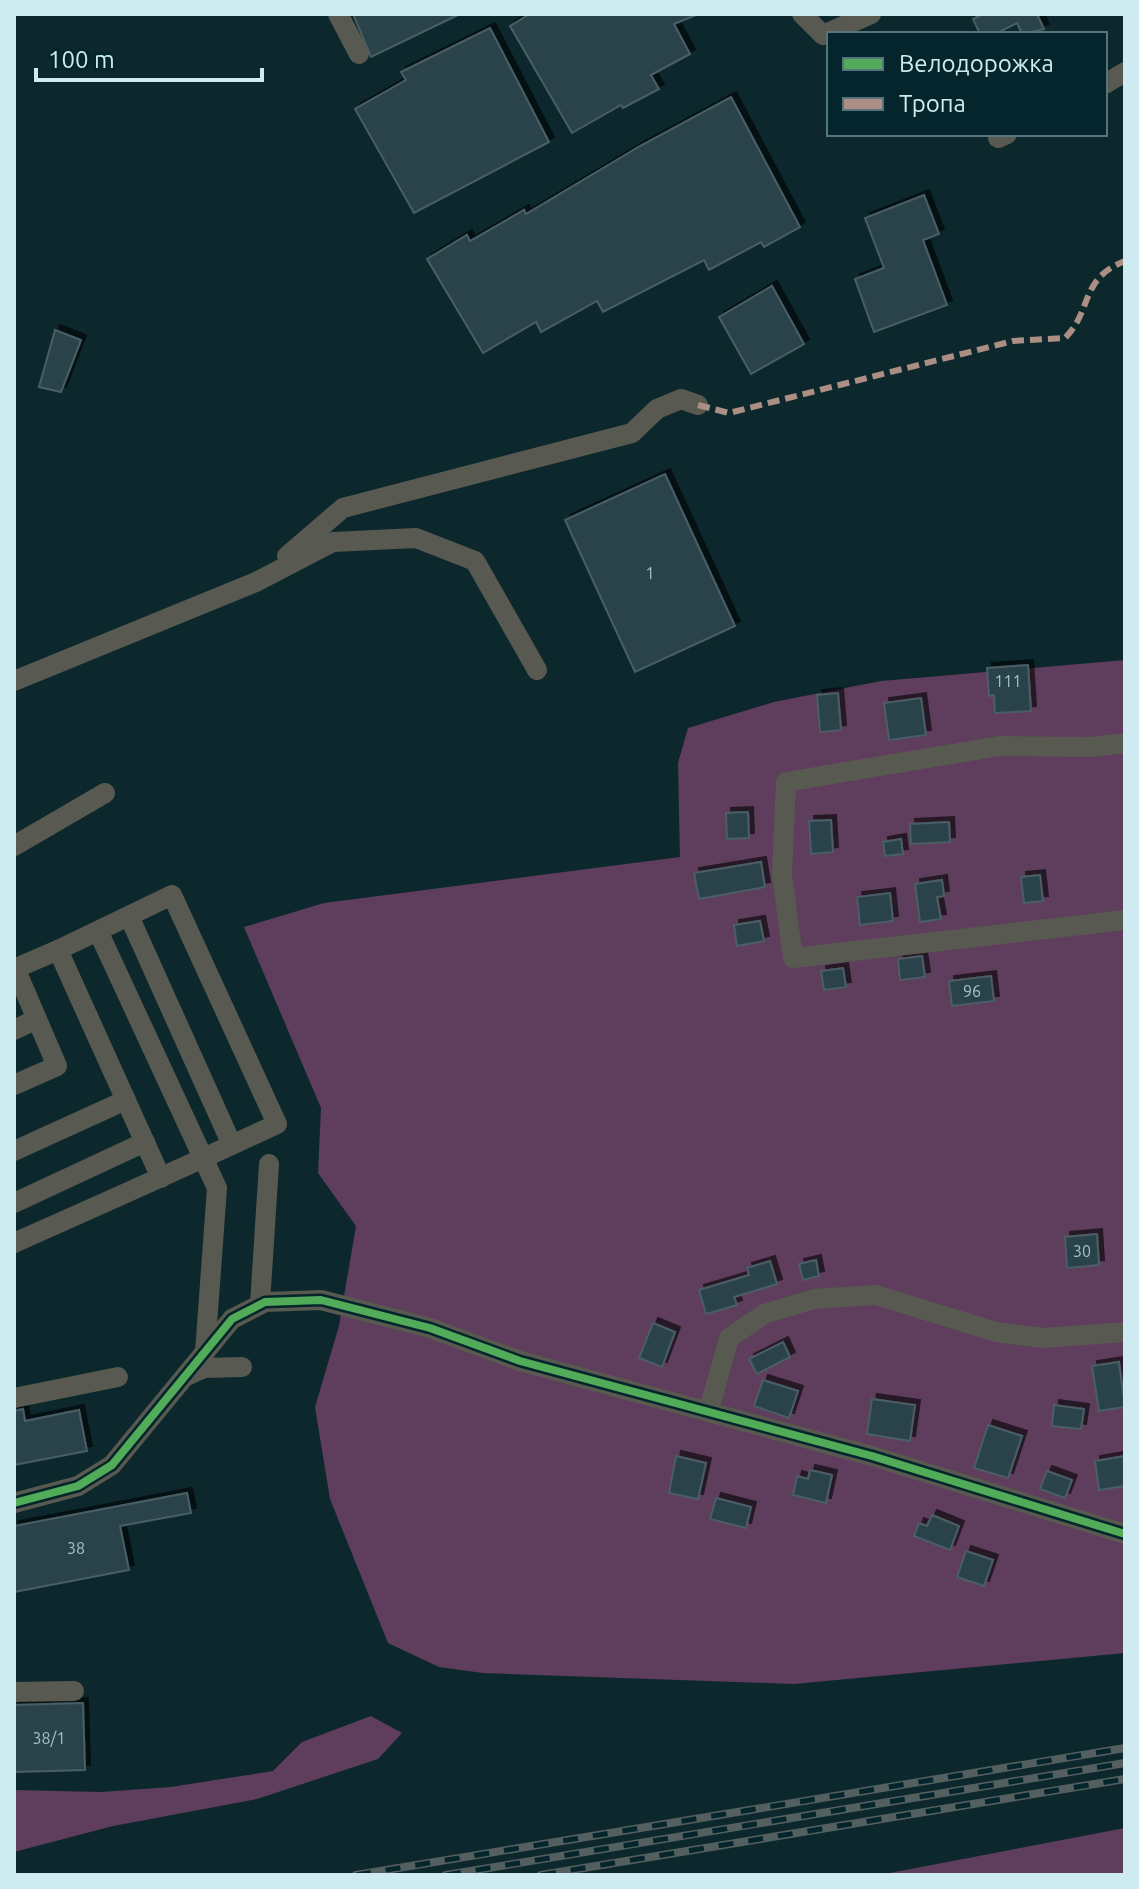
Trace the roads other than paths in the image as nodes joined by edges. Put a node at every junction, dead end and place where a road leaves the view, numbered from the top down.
1 (338, 14) edge
2 (802, 14) edge
3 (871, 14) edge
4 (830, 32) edge
5 (827, 33) edge
6 (359, 54) dead end
7 (1125, 72) edge
8 (1107, 83) edge
9 (698, 405) dead end
10 (256, 582) junction
11 (537, 670) dead end
12 (14, 681) edge
13 (1125, 743) edge
14 (105, 793) dead end
15 (14, 846) edge
16 (129, 916) junction
17 (1125, 920) edge
18 (98, 931) junction
19 (58, 950) junction
20 (15, 968) edge
21 (37, 1019) junction
22 (14, 1030) edge
23 (14, 1085) edge
24 (126, 1100) junction
25 (145, 1142) junction
26 (232, 1145) junction
27 (14, 1151) edge
28 (203, 1158) junction
29 (269, 1164) dead end
30 (161, 1178) junction
31 (14, 1203) edge
32 (14, 1243) edge
33 (260, 1304) junction
34 (1125, 1332) edge
35 (205, 1352) junction
36 (242, 1367) dead end
37 (186, 1376) junction
38 (118, 1377) dead end
39 (14, 1398) edge
40 (709, 1410) junction
41 (14, 1503) edge
42 (1125, 1534) edge
43 (74, 1691) dead end
44 (14, 1692) edge

1 - 6 street
2 - 5 street
3 - 4 street
7 - 8 street
9 - 10 street
10 - 11 street
10 - 12 street
13 - 17 street
14 - 15 street
16 - 18 street
16 - 26 street
16 - 26 street
18 - 19 street
18 - 28 street
19 - 20 street
19 - 24 street
20 - 21 street
21 - 22 street
21 - 23 street
24 - 25 street
24 - 27 street
25 - 30 street
25 - 31 street
26 - 28 street
28 - 30 street
28 - 35 street
29 - 33 street
30 - 32 street
33 - 35 street
33 - 40 street
34 - 40 street
35 - 37 street
36 - 37 street
37 - 41 street
38 - 39 street
40 - 42 street
43 - 44 street

